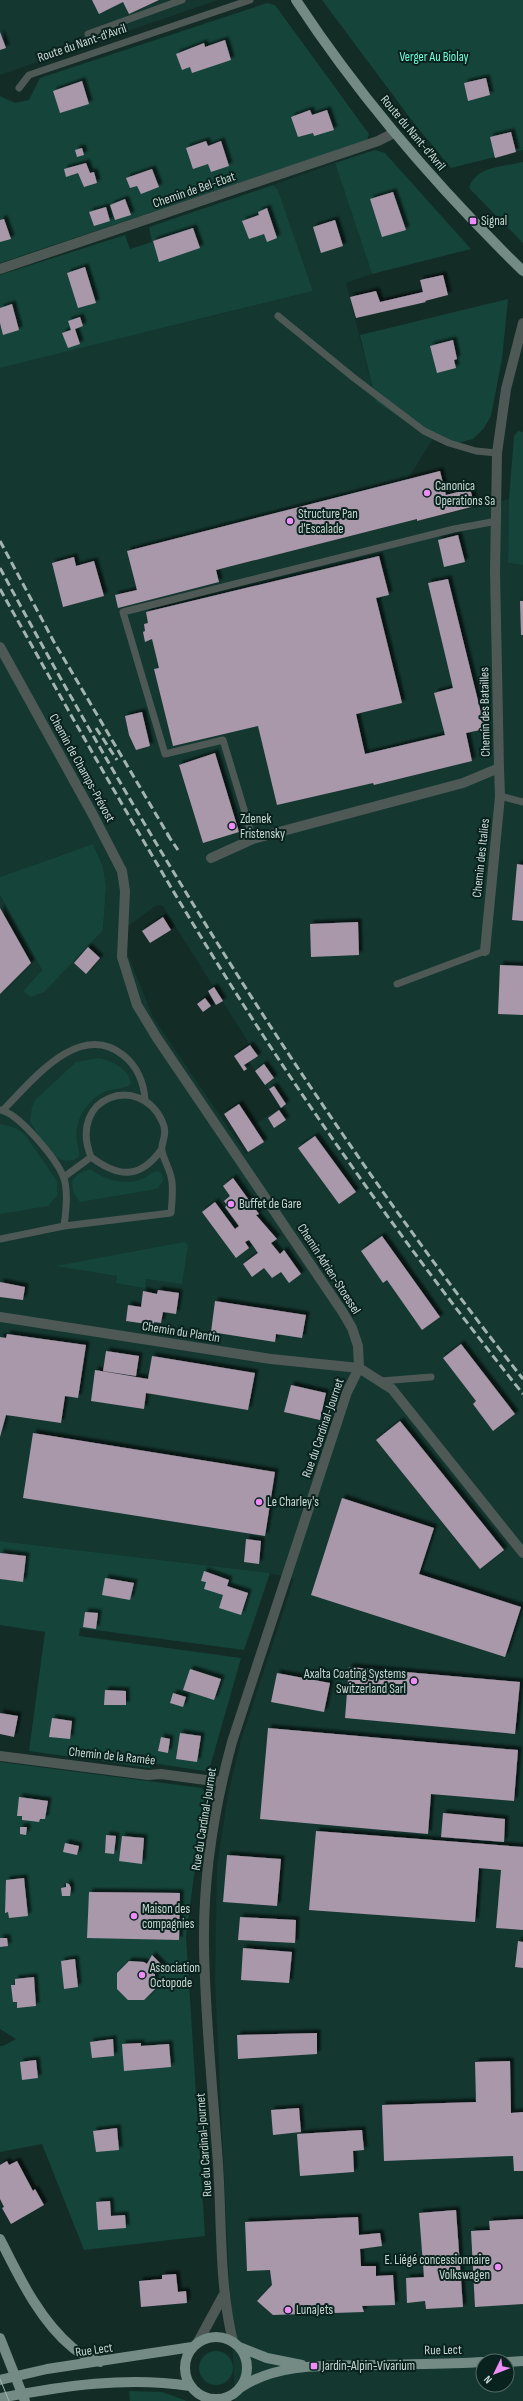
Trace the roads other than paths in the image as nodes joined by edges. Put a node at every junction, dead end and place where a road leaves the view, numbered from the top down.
1 (182, 0) edge
2 (250, 0) edge
3 (296, 0) edge
4 (88, 34) dead end
5 (19, 88) dead end
6 (394, 133) junction
7 (0, 268) edge
8 (523, 271) edge
9 (278, 316) dead end
10 (523, 323) edge
11 (523, 347) edge
12 (513, 356) junction
13 (497, 453) junction
14 (497, 521) junction
15 (0, 646) edge
16 (499, 768) junction
17 (500, 796) junction
18 (523, 802) edge
19 (253, 839) junction
20 (211, 858) dead end
21 (124, 908) joint
22 (485, 951) joint
23 (397, 984) dead end
24 (145, 1100) junction
25 (1, 1110) edge
26 (162, 1150) junction
27 (91, 1157) junction
28 (64, 1176) junction
29 (64, 1226) junction
30 (0, 1239) edge
31 (0, 1316) edge
32 (359, 1368) junction
33 (431, 1377) dead end
34 (381, 1381) junction
35 (523, 1553) edge
36 (0, 1756) edge
37 (221, 1782) junction
38 (0, 2240) edge
39 (223, 2296) junction
40 (0, 2337) edge
41 (195, 2344) junction
42 (236, 2345) junction
43 (100, 2362) junction
44 (475, 2362) edge
45 (308, 2366) junction
46 (0, 2380) edge
47 (190, 2386) junction
48 (236, 2394) edge
49 (0, 2398) edge
50 (203, 2398) edge
51 (25, 2401) edge

1 - 4 lane
2 - 5 lane, Route du Nant-d'Avril
3 - 6 main road, Route du Nant-d'Avril
6 - 7 street, Chemin de Bel-Ebat
6 - 8 main road, Route du Nant-d'Avril
9 - 13 lane
10 - 12 street, Chemin des Batailles
11 - 12 street
12 - 13 street, Chemin des Batailles
13 - 14 street, Chemin des Batailles
14 - 16 street, Chemin des Batailles
14 - 19 lane
15 - 21 street, Chemin de Champs-Prévost
16 - 17 street, Chemin des Italies
16 - 19 street, Chemin des Batailles
17 - 18 lane
17 - 22 street, Chemin des Italies
19 - 20 street, Chemin des Batailles
21 - 32 street, Chemin Adrien-Stoessel
22 - 23 lane
24 - 25 lane
24 - 26 lane
24 - 27 lane
25 - 28 lane
26 - 27 lane
26 - 29 lane
27 - 28 lane
28 - 29 lane
29 - 30 lane
31 - 32 street, Chemin du Plantin
32 - 34 street
32 - 37 street, Rue du Cardinal-Journet
33 - 34 lane
34 - 35 street
36 - 37 street, Chemin de la Ramée
37 - 39 street, Rue du Cardinal-Journet
38 - 43 main road
39 - 41 street, Rue du Cardinal-Journet
39 - 42 street, Rue du Cardinal-Journet
40 - 51 main road, bridge
41 - 42 main road
41 - 43 main road, Rue Lect
41 - 47 main road
42 - 45 main road, Rue Lect
42 - 48 main road
43 - 46 main road, Rue Lect
44 - 45 main road, Rue Lect
45 - 48 main road, Rue Lect
47 - 49 main road
47 - 50 main road
48 - 50 main road

